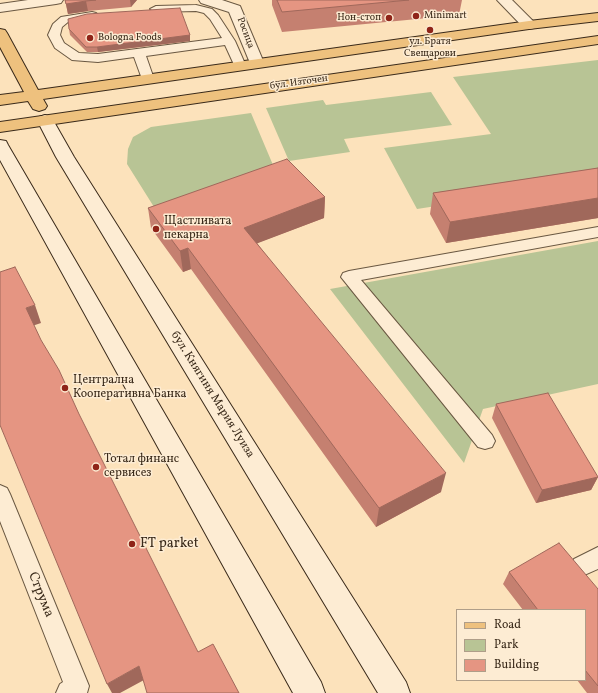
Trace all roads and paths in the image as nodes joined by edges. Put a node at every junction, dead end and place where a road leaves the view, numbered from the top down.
1 (56, 0) edge
2 (206, 0) edge
3 (504, 0) edge
4 (0, 8) edge
5 (148, 10) edge
6 (103, 14) edge
7 (598, 17) edge
8 (529, 25) junction
9 (0, 33) edge
10 (598, 40) edge
11 (229, 41) junction
12 (139, 53) junction
13 (257, 63) junction
14 (240, 66) junction
15 (148, 79) junction
16 (34, 95) junction
17 (0, 100) edge
18 (45, 120) junction
19 (0, 127) edge
20 (0, 145) edge
21 (598, 232) edge
22 (485, 441) dead end
23 (0, 494) edge
24 (69, 693) edge
25 (310, 693) edge
26 (395, 693) edge

1 - 4 main road
2 - 13 main road, Росица
3 - 8 main road
5 - 11 lane
6 - 12 lane
7 - 8 main road
8 - 13 main road
9 - 16 main road, бул. Княгиня Мария Луиза
10 - 18 main road, бул. Източен
11 - 12 lane
11 - 14 lane
12 - 15 lane
13 - 14 main road
14 - 15 main road
15 - 16 main road
16 - 17 main road
16 - 18 main road, бул. Княгиня Мария Луиза
18 - 19 main road, бул. Източен
18 - 26 main road, бул. Княгиня Мария Луиза
20 - 25 main road
21 - 22 lane
23 - 24 lane, Струма

